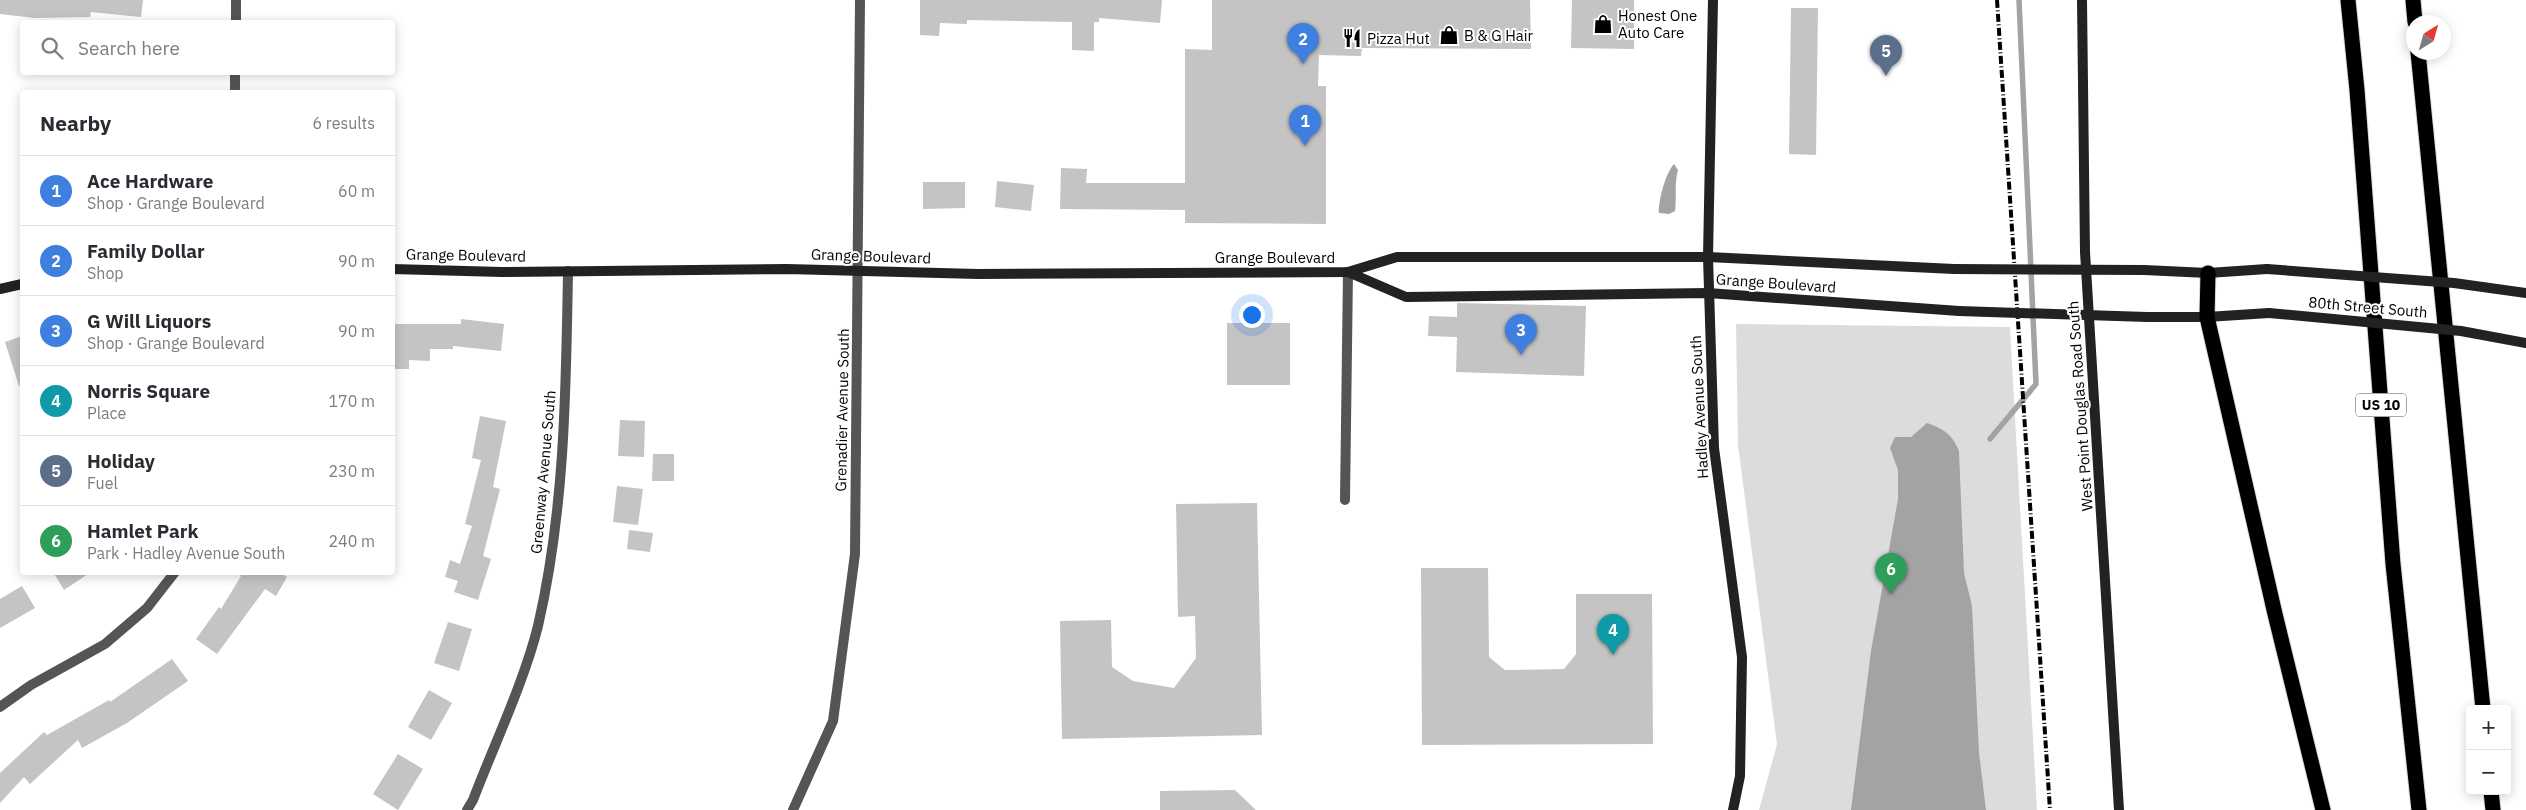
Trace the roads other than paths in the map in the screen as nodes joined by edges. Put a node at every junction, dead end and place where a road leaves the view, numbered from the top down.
1 (236, 0) edge
2 (860, 0) edge
3 (1713, 0) edge
4 (2082, 0) edge
5 (2348, 0) edge
6 (2413, 0) edge
7 (2414, 15) edge
8 (236, 20) edge
9 (2419, 60) edge
10 (235, 75) edge
11 (234, 90) edge
12 (1708, 257) junction
13 (395, 269) edge
14 (568, 271) junction
15 (858, 271) junction
16 (1348, 272) junction
17 (2208, 273) junction
18 (20, 284) edge
19 (0, 289) edge
20 (1708, 293) junction
21 (2526, 293) edge
22 (2207, 317) junction
23 (2526, 343) edge
24 (1345, 500) dead end
25 (173, 575) edge
26 (2483, 705) edge
27 (0, 707) edge
28 (2491, 795) edge
29 (467, 810) edge
30 (792, 810) edge
31 (1733, 810) edge
32 (2119, 810) edge
33 (2324, 810) edge
34 (2420, 810) edge
35 (2493, 810) edge

1 - 8 street
2 - 15 street, Grenadier Avenue South
3 - 12 street, Hadley Avenue South
4 - 32 street, West Point Douglas Road South
5 - 34 highway, US 10
6 - 7 highway
9 - 26 highway
10 - 11 street
12 - 16 street, Grange Boulevard
12 - 17 street, Grange Boulevard, bridge
12 - 20 street, Hadley Avenue South
13 - 14 street, Grange Boulevard
14 - 15 street, Grange Boulevard
14 - 29 street, Greenway Avenue South
15 - 16 street, Grange Boulevard
15 - 30 street, Grenadier Avenue South
16 - 20 street, Grange Boulevard
16 - 24 street
17 - 21 street, 80th Street South, bridge
17 - 22 highway
18 - 19 street
20 - 22 street, Grange Boulevard, bridge
20 - 31 street, Hadley Avenue South
22 - 23 street, 80th Street South, bridge
22 - 33 highway
25 - 27 street
28 - 35 highway

